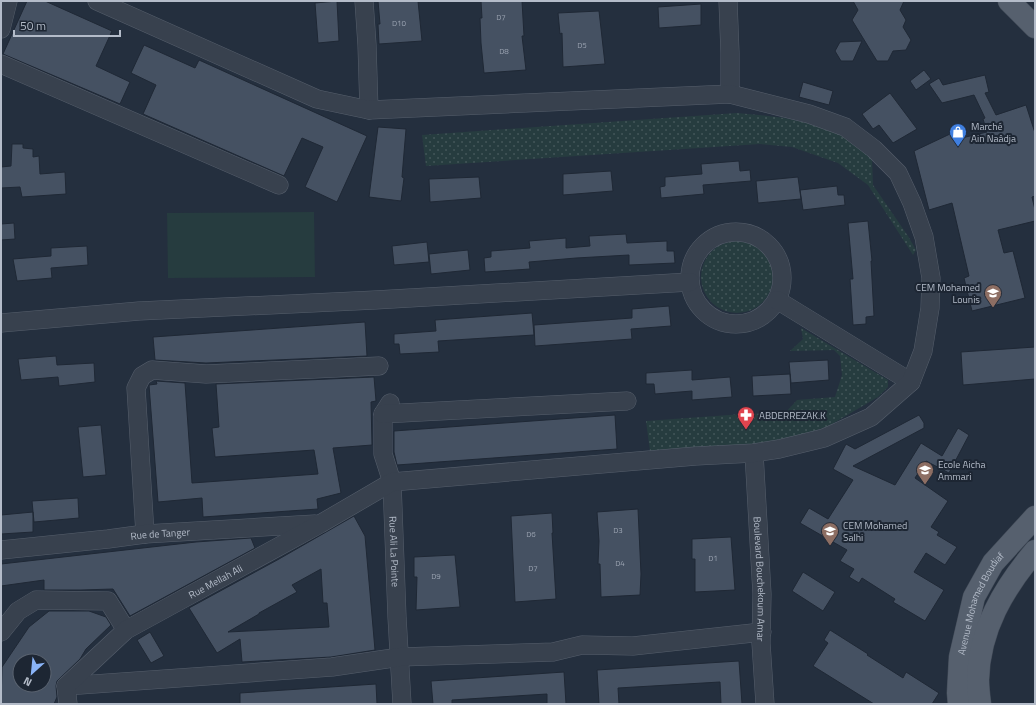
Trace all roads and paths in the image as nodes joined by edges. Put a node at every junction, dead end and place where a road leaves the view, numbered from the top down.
1 (8, 1) edge
2 (97, 1) edge
3 (364, 1) edge
4 (728, 1) edge
5 (1009, 1) edge
6 (1035, 27) edge
7 (1, 29) edge
8 (1, 64) edge
9 (730, 94) junction
10 (369, 110) junction
11 (279, 185) dead end
12 (690, 282) junction
13 (778, 300) junction
14 (1, 323) edge
15 (379, 366) dead end
16 (911, 382) junction
17 (627, 401) dead end
18 (754, 453) junction
19 (392, 482) junction
20 (1035, 517) edge
21 (320, 524) junction
22 (145, 534) junction
23 (1, 550) edge
24 (1035, 551) edge
25 (126, 630) junction
26 (1, 632) edge
27 (762, 632) junction
28 (400, 657) junction
29 (66, 686) junction
30 (68, 704) edge
31 (402, 704) edge
32 (765, 704) edge
33 (959, 704) edge
34 (980, 704) edge

1 - 7 street
2 - 10 street
3 - 10 street
4 - 9 street
5 - 6 main road
8 - 11 street
9 - 10 street
9 - 16 street
12 - 13 street
12 - 13 street
12 - 14 street
13 - 16 street
15 - 22 street
16 - 18 street
17 - 19 street, Rue Ali La Pointe
18 - 19 street
18 - 27 street, Boulevard Bouchekoum Amar
19 - 21 street, Rue Mellah Ali
19 - 28 street, Rue Ali La Pointe
20 - 33 main road, Avenue Mohamed Boudiaf
21 - 22 street, Rue de Tanger
21 - 25 street, Rue Mellah Ali
22 - 23 street, Rue de Tanger
24 - 34 main road, Avenue Mohamed Boudiaf
25 - 26 street
25 - 29 street, Rue Mellah Ali
27 - 28 street
27 - 32 street, Boulevard Bouchekoum Amar
28 - 29 street
28 - 31 street, Rue Ali La Pointe
29 - 30 street

